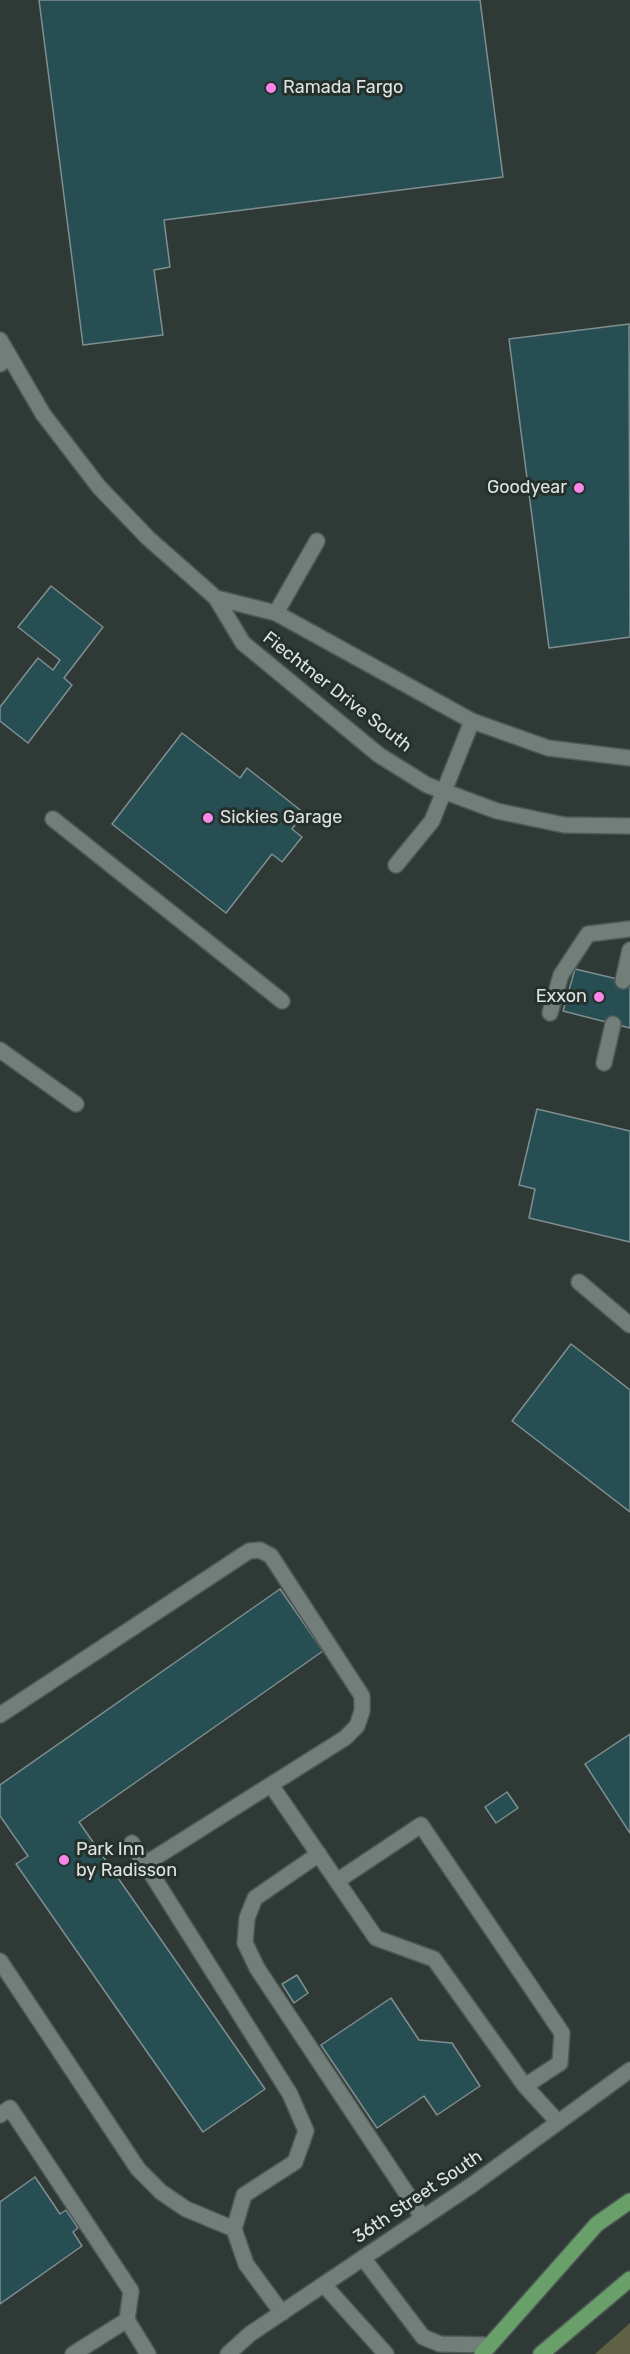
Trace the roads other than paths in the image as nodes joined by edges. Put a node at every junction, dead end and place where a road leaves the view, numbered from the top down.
1 (0, 340) edge
2 (4, 362) edge
3 (317, 541) dead end
4 (216, 598) junction
5 (276, 613) junction
6 (472, 721) junction
7 (630, 758) edge
8 (444, 791) junction
9 (53, 819) dead end
10 (630, 826) edge
11 (396, 865) dead end
12 (630, 929) edge
13 (630, 950) edge
14 (623, 981) dead end
15 (282, 1001) dead end
16 (550, 1012) dead end
17 (613, 1023) dead end
18 (0, 1050) edge
19 (603, 1063) dead end
20 (76, 1104) dead end
21 (579, 1282) dead end
22 (630, 1325) edge
23 (0, 1715) edge
24 (271, 1785) junction
25 (132, 1843) dead end
26 (319, 1854) junction
27 (145, 1864) junction
28 (337, 1881) junction
29 (0, 1961) edge
30 (630, 2070) edge
31 (525, 2086) junction
32 (0, 2095) edge
33 (5, 2111) edge
34 (558, 2122) junction
35 (630, 2200) edge
36 (423, 2218) junction
37 (234, 2229) junction
38 (363, 2258) junction
39 (630, 2279) edge
40 (324, 2285) junction
41 (282, 2313) junction
42 (127, 2320) junction
43 (485, 2350) edge
44 (73, 2354) edge
45 (148, 2354) edge
46 (228, 2354) edge
47 (386, 2354) edge
48 (541, 2354) edge

1 - 2 street, Fiechtner Drive South
2 - 4 street, Fiechtner Drive South
3 - 5 street
4 - 5 street, Fiechtner Drive South
4 - 8 street, Fiechtner Drive South
5 - 6 street, Fiechtner Drive South
6 - 7 street, Fiechtner Drive South
6 - 8 street
8 - 10 street, Fiechtner Drive South
8 - 11 street
9 - 15 street
12 - 16 street
13 - 14 street
17 - 19 street
18 - 20 street
21 - 22 street
23 - 24 street
24 - 26 street
24 - 27 street
25 - 27 street
26 - 28 street
26 - 36 street
27 - 37 street
28 - 31 street
28 - 31 street
29 - 37 street
30 - 34 street, 36th Street South
31 - 34 street
32 - 33 street
33 - 42 street
34 - 36 street, 36th Street South
35 - 43 main road
36 - 38 street, 36th Street South
37 - 41 street
38 - 40 street, 36th Street South
38 - 43 street
39 - 48 main road
40 - 41 street, 36th Street South
40 - 47 street
41 - 46 street, 36th Street South
42 - 44 street
42 - 45 street

